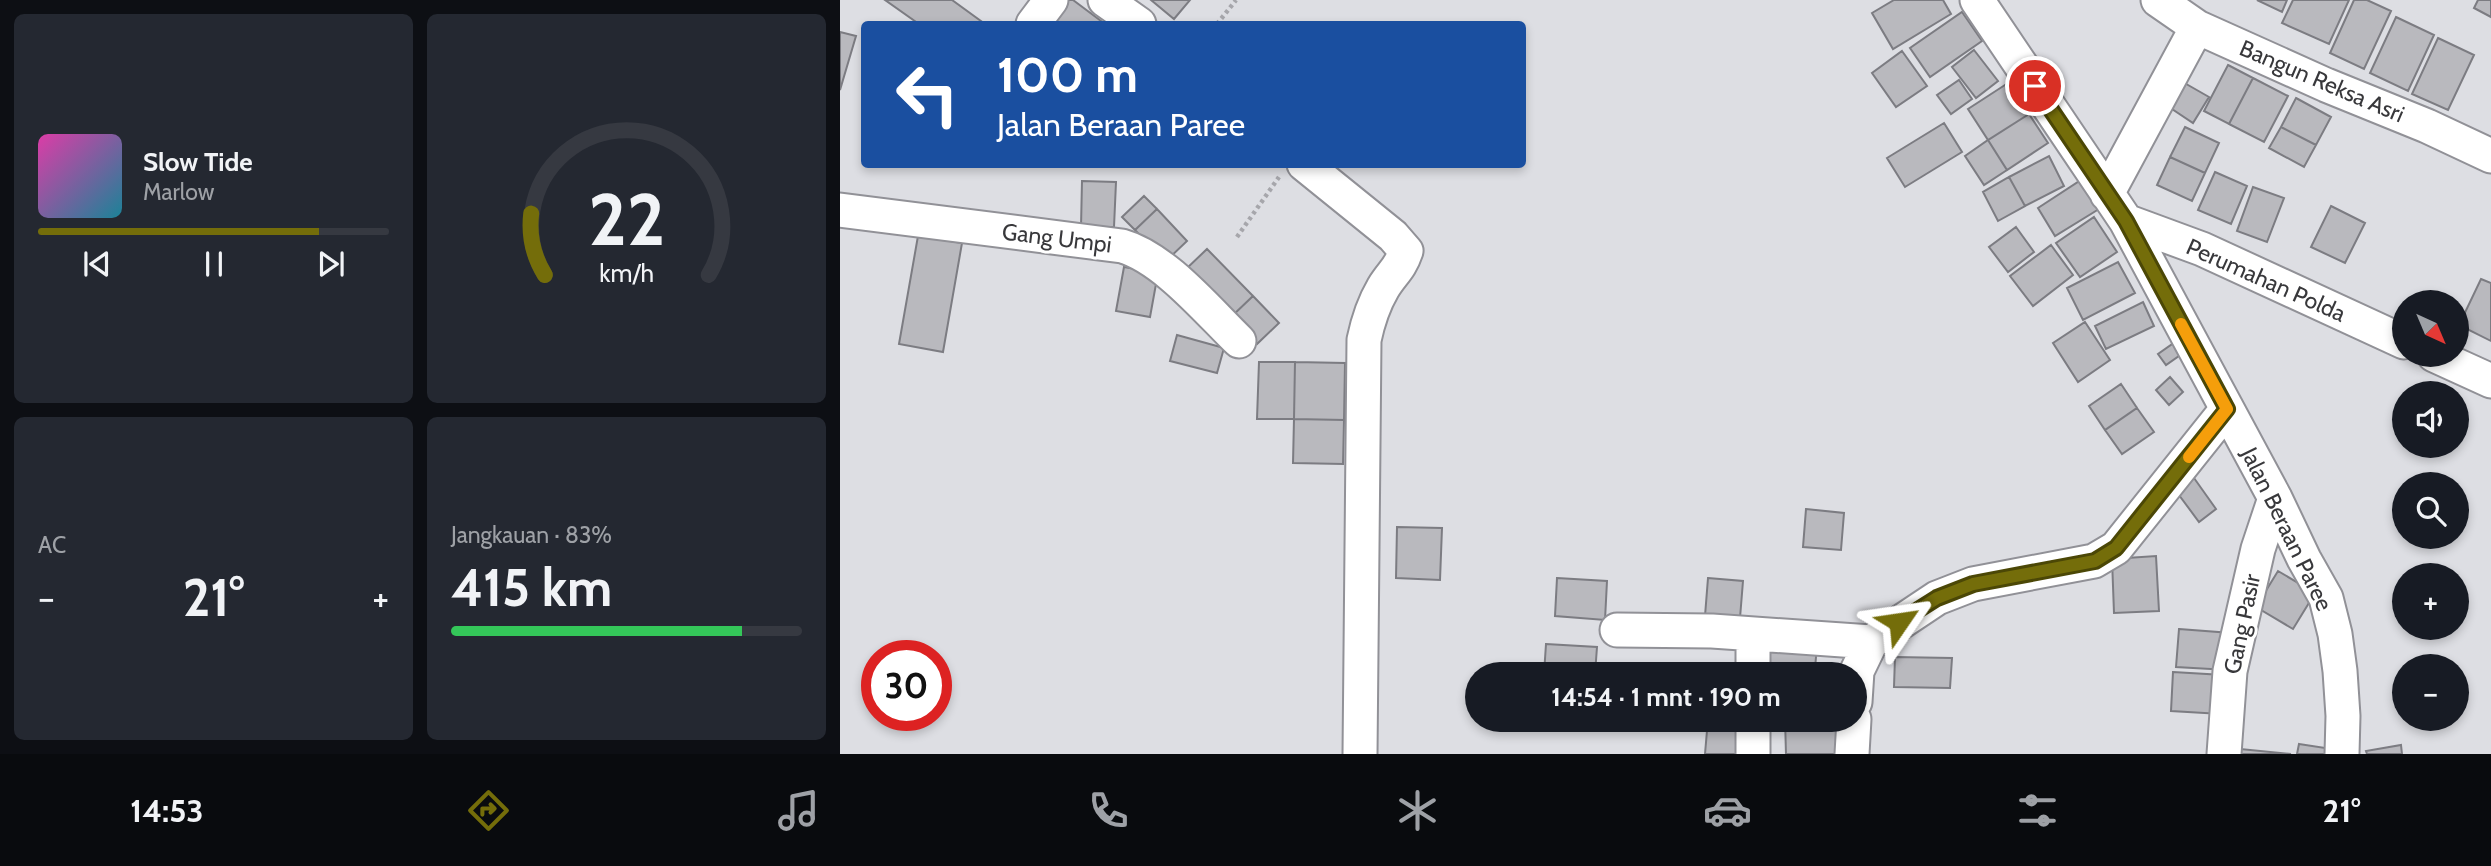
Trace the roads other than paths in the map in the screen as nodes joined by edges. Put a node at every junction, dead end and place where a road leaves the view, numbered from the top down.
1 (1051, 0) edge
2 (1105, 0) edge
3 (1977, 0) edge
4 (2158, 0) edge
5 (1035, 21) edge
6 (1135, 21) edge
7 (2197, 27) junction
8 (2491, 156) edge
9 (1292, 170) edge
10 (2107, 194) junction
11 (840, 210) edge
12 (2126, 221) junction
13 (2392, 336) edge
14 (1239, 341) dead end
15 (2462, 368) edge
16 (2491, 381) edge
17 (2227, 409) junction
18 (2276, 498) junction
19 (1617, 629) dead end
20 (1753, 634) junction
21 (1871, 642) junction
22 (1753, 662) edge
23 (1861, 662) edge
24 (1753, 732) edge
25 (1853, 732) edge
26 (1360, 754) edge
27 (1753, 754) edge
28 (1852, 754) edge
29 (2224, 754) edge
30 (2342, 754) edge

1 - 5 street
2 - 6 street
3 - 10 street, Jalan Beraan Paree
4 - 7 street, Bangun Reksa Asri
7 - 8 street, Bangun Reksa Asri
7 - 10 street
9 - 26 street
10 - 12 street, Jalan Beraan Paree
11 - 14 street, Gang Umpi
12 - 13 street, Perumahan Polda
12 - 17 street, Jalan Beraan Paree
15 - 16 street
17 - 18 street, Jalan Beraan Paree
17 - 21 street
18 - 29 street, Gang Pasir
18 - 30 street, Jalan Beraan Paree
19 - 20 street
20 - 21 street
20 - 22 street
21 - 23 street
24 - 27 street
25 - 28 street

